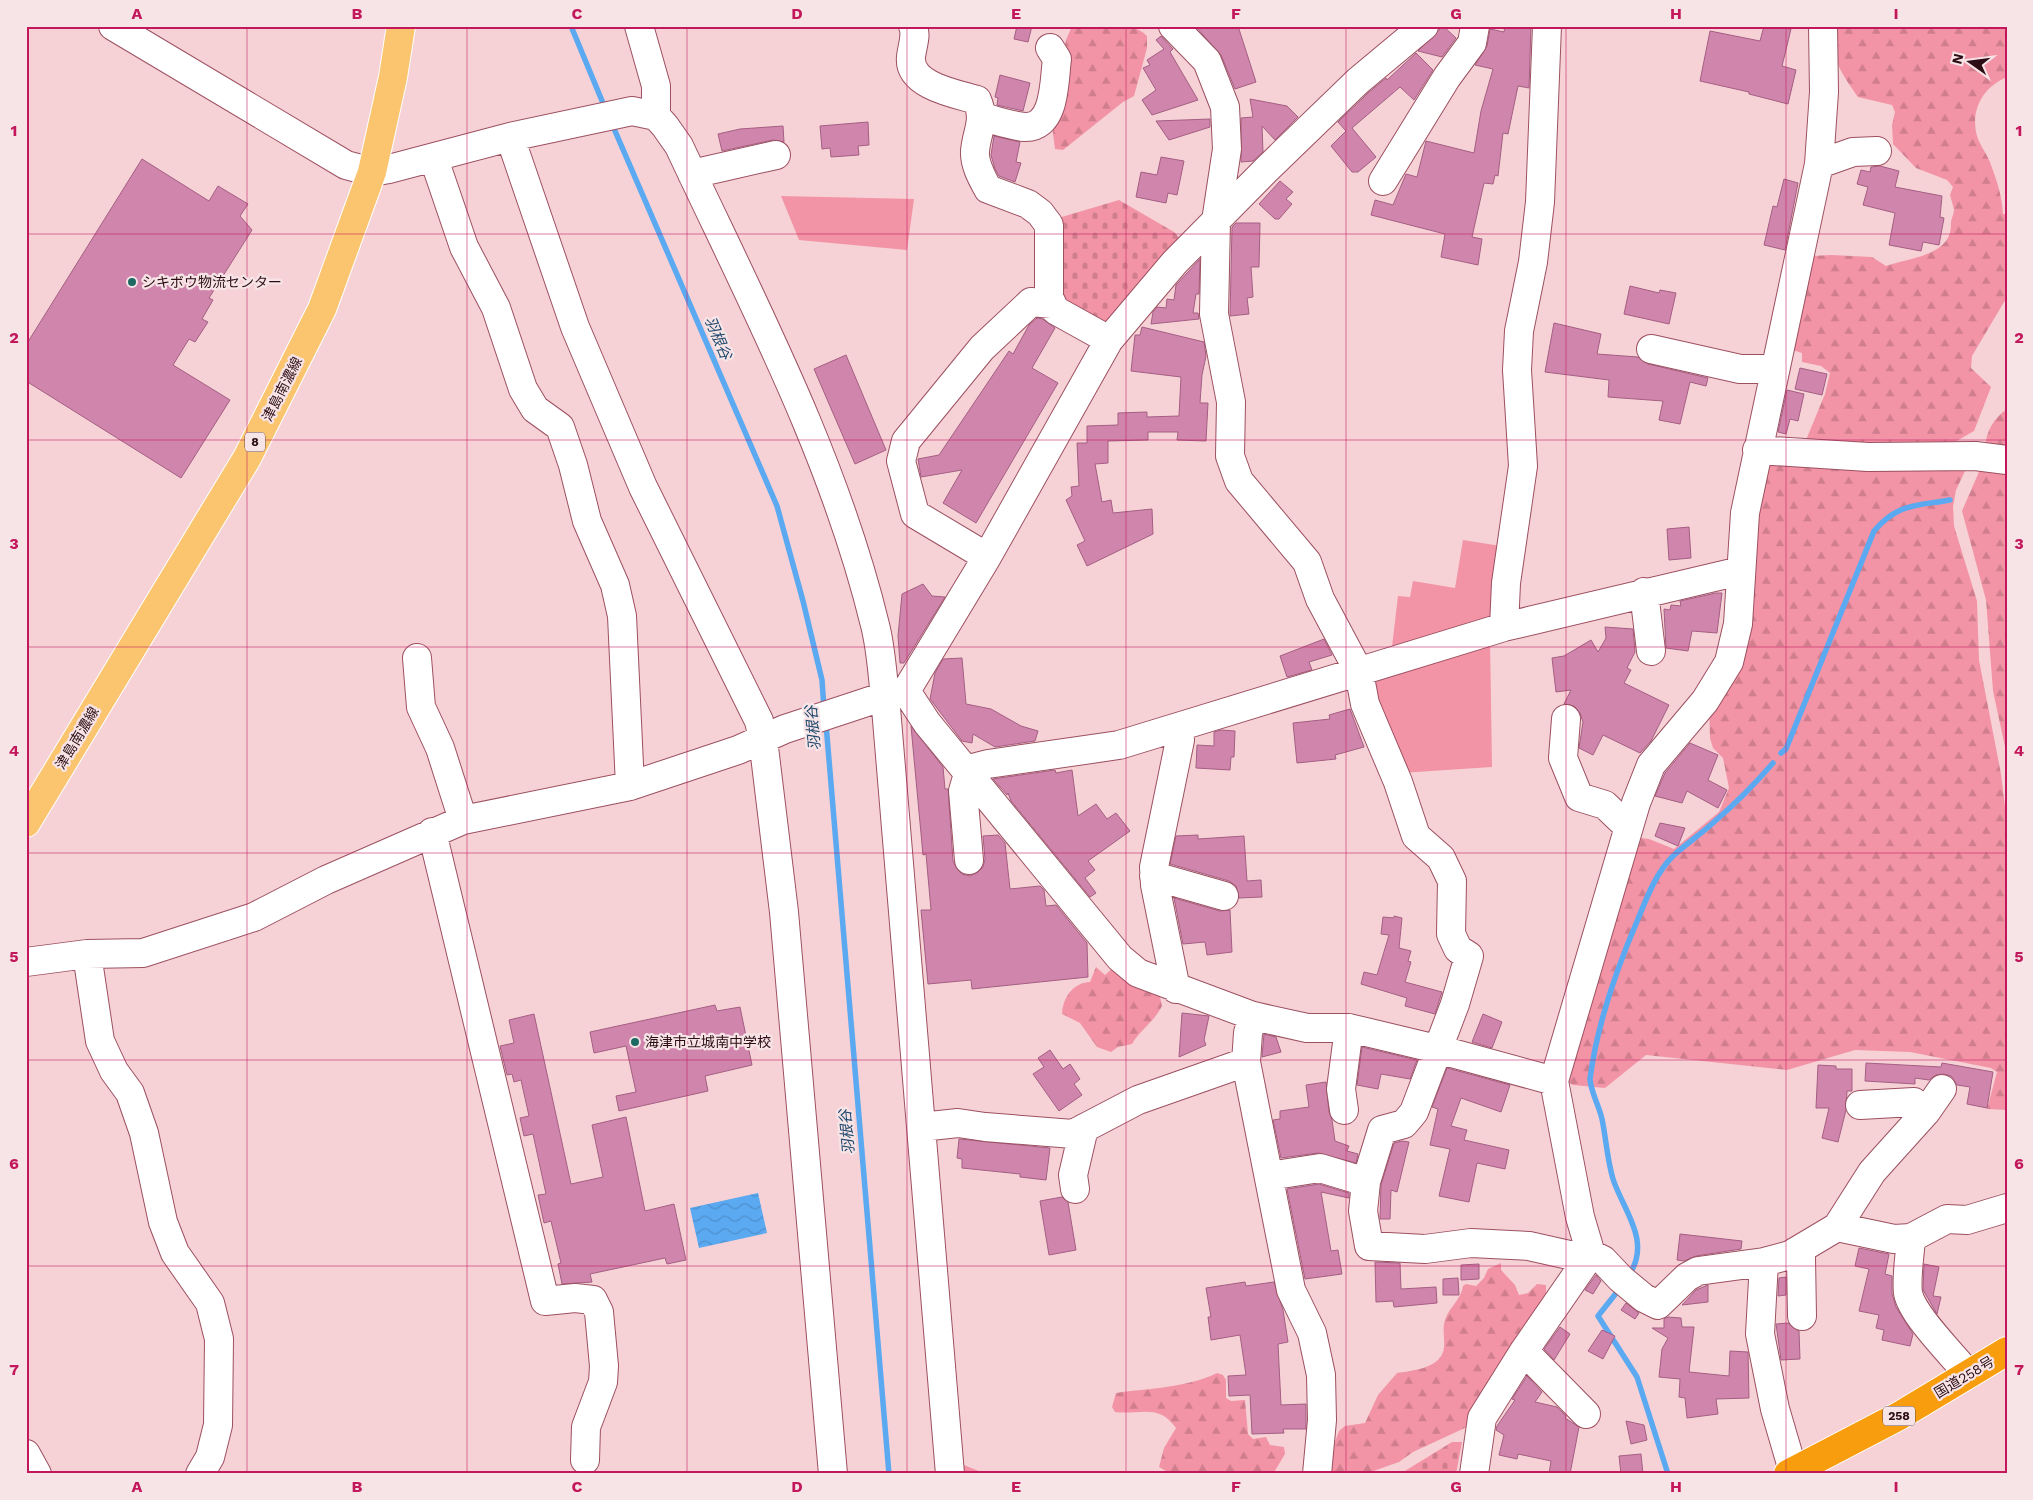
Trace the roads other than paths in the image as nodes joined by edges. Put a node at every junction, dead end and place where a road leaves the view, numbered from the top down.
1 (113, 26) edge
2 (401, 26) edge
3 (638, 26) edge
4 (913, 26) edge
5 (1173, 26) edge
6 (1424, 26) edge
7 (1475, 26) edge
8 (1547, 26) edge
9 (1823, 26) edge
10 (1050, 48) dead end
11 (644, 113) junction
12 (982, 117) junction
13 (510, 137) junction
14 (1877, 151) dead end
15 (776, 155) dead end
16 (434, 159) junction
17 (1819, 164) junction
18 (372, 172) junction
19 (692, 174) junction
20 (1383, 180) dead end
21 (1216, 221) junction
22 (1052, 304) junction
23 (1109, 340) junction
24 (1651, 349) dead end
25 (1774, 369) junction
26 (1757, 450) junction
27 (2007, 460) edge
28 (987, 557) junction
29 (1740, 571) junction
30 (1644, 592) junction
31 (1504, 627) junction
32 (1651, 650) dead end
33 (417, 658) dead end
34 (1359, 672) junction
35 (887, 696) junction
36 (1566, 719) dead end
37 (1176, 728) junction
38 (774, 734) junction
39 (967, 772) junction
40 (630, 786) junction
41 (463, 820) junction
42 (26, 823) edge
43 (1628, 827) junction
44 (432, 832) junction
45 (969, 860) dead end
46 (1154, 876) junction
47 (1224, 896) dead end
48 (87, 954) junction
49 (26, 962) edge
50 (1176, 989) junction
51 (1253, 1016) junction
52 (1349, 1028) junction
53 (1437, 1049) junction
54 (1246, 1062) junction
55 (1554, 1081) junction
56 (1942, 1089) dead end
57 (1860, 1105) dead end
58 (1344, 1110) dead end
59 (1926, 1112) junction
60 (921, 1127) junction
61 (1084, 1128) junction
62 (1269, 1176) junction
63 (1366, 1182) junction
64 (1074, 1189) dead end
65 (2007, 1208) edge
66 (1837, 1227) junction
67 (1911, 1238) junction
68 (1796, 1252) junction
69 (1591, 1254) junction
70 (1764, 1262) junction
71 (1802, 1316) dead end
72 (1524, 1351) junction
73 (2007, 1351) edge
74 (1968, 1374) junction
75 (1586, 1414) dead end
76 (26, 1454) edge
77 (585, 1460) dead end
78 (1792, 1473) edge
79 (37, 1474) edge
80 (200, 1474) edge
81 (833, 1474) edge
82 (950, 1474) edge
83 (1317, 1474) edge
84 (1474, 1474) edge

1 - 18 street
2 - 18 main road, 津島南濃線 / 8
3 - 11 street
4 - 12 street
5 - 21 street
6 - 21 street
7 - 20 street
8 - 31 street
9 - 17 street
10 - 12 street
11 - 13 street
11 - 19 street
12 - 22 street
13 - 16 street
13 - 38 street
14 - 17 street
15 - 19 street
16 - 18 street
16 - 40 street
17 - 25 street
18 - 42 main road, 津島南濃線 / 8
19 - 35 street
21 - 23 street
21 - 34 street
22 - 23 street
22 - 28 street
23 - 28 street
24 - 25 street
25 - 26 street
26 - 27 street
26 - 29 street
28 - 35 street
29 - 30 street
29 - 43 street
30 - 31 street
30 - 32 street
31 - 34 street
33 - 41 street
34 - 37 street
34 - 53 street
35 - 38 street
35 - 39 street
35 - 60 street
36 - 43 street
37 - 39 street
37 - 46 street
38 - 40 street
38 - 81 street
39 - 45 street
39 - 50 street
40 - 41 street
41 - 44 street
43 - 55 street
44 - 48 street
44 - 77 street
46 - 47 street
46 - 50 street
48 - 49 street
48 - 80 street
50 - 51 street
51 - 52 street
51 - 54 street
52 - 53 street
52 - 58 street
53 - 55 street
53 - 63 street
54 - 61 street
54 - 62 street
55 - 69 street
56 - 59 street
57 - 59 street
59 - 66 street
60 - 61 street
60 - 82 street
61 - 64 street
62 - 63 street
62 - 83 street
63 - 69 street
65 - 67 street
66 - 67 street
66 - 68 street
67 - 74 street
68 - 70 street
68 - 71 street
69 - 70 street
69 - 72 street
70 - 78 street
72 - 75 street
72 - 84 street
73 - 74 highway, 国道258号 / 258
74 - 78 highway, 国道258号 / 258
76 - 79 street

